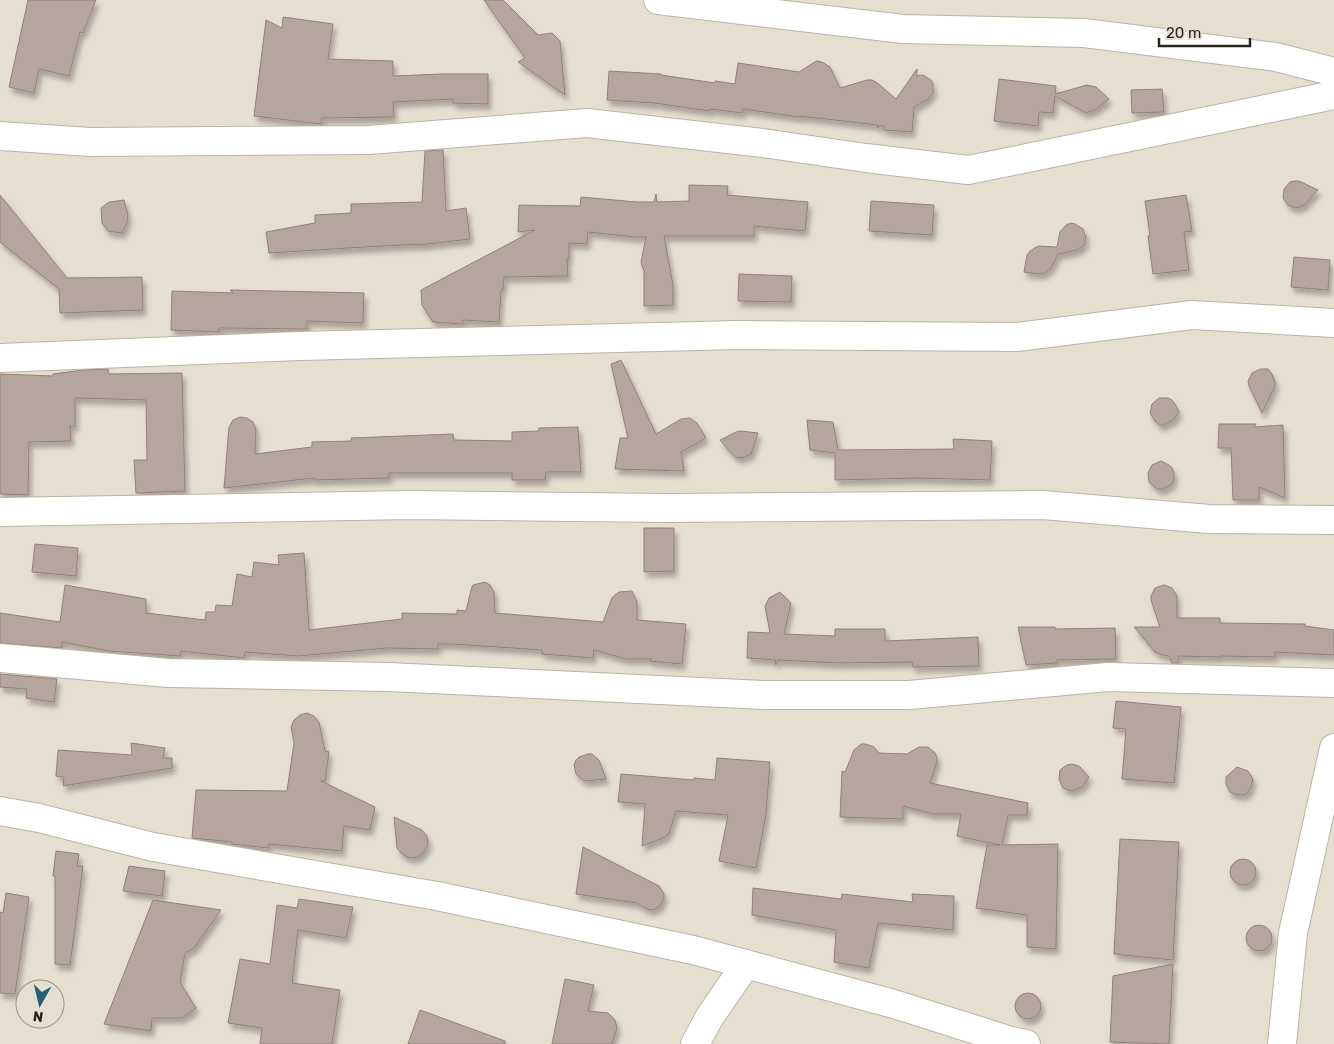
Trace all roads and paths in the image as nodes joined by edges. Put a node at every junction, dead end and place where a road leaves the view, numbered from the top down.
1 (658, 0) edge
2 (1334, 72) edge
3 (1334, 95) edge
4 (0, 136) edge
5 (1334, 323) edge
6 (0, 358) edge
7 (0, 512) edge
8 (1334, 520) edge
9 (0, 658) edge
10 (1334, 683) edge
11 (1334, 748) edge
12 (0, 811) edge
13 (746, 964) junction
14 (695, 1044) edge
15 (1026, 1044) edge
16 (1282, 1044) edge

1 - 2 street
3 - 4 street
5 - 6 street
7 - 8 street
9 - 10 street
11 - 16 street
12 - 13 street
13 - 14 street
13 - 15 street

